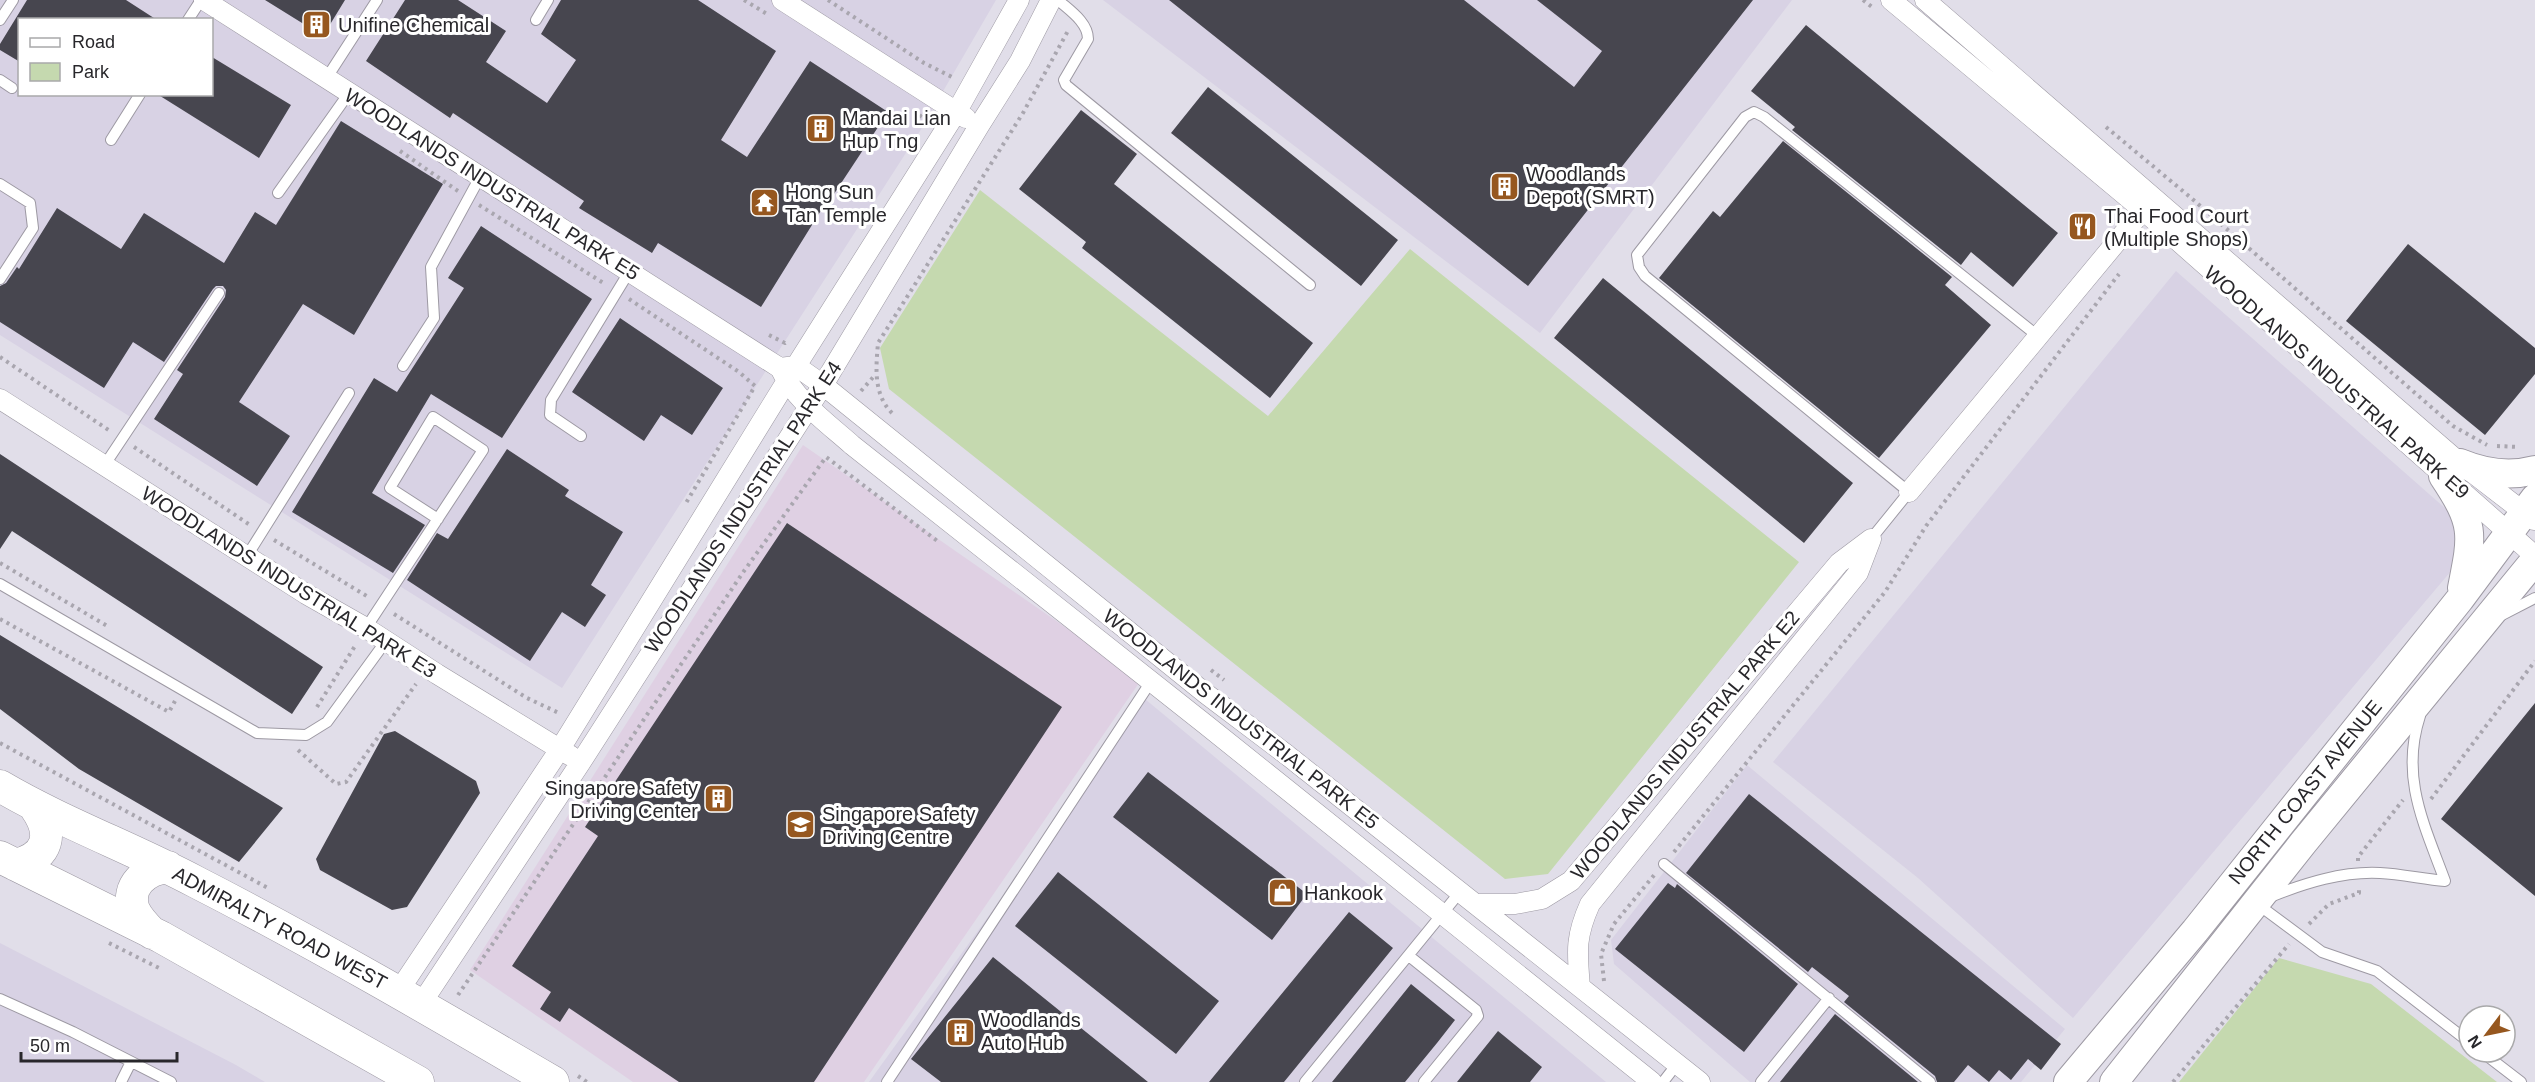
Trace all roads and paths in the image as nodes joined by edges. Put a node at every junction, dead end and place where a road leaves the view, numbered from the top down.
1 (13, 0) edge
2 (202, 0) edge
3 (377, 0) edge
4 (548, 0) edge
5 (744, 0) edge
6 (782, 0) edge
7 (828, 0) edge
8 (1019, 0) edge
9 (1051, 0) edge
10 (1058, 0) edge
11 (1863, 0) edge
12 (1925, 0) edge
13 (1886, 7) edge
14 (1076, 16) junction
15 (189, 18) edge
16 (773, 18) dead end
17 (0, 20) edge
18 (536, 20) dead end
19 (959, 67) dead end
20 (326, 79) junction
21 (0, 80) edge
22 (12, 88) dead end
23 (349, 93) junction
24 (139, 96) edge
25 (908, 105) dead end
26 (957, 111) junction
27 (2099, 122) dead end
28 (979, 126) junction
29 (923, 127) dead end
30 (111, 140) dead end
31 (480, 177) junction
32 (0, 184) edge
33 (909, 186) junction
34 (278, 193) dead end
35 (933, 202) junction
36 (2148, 203) junction
37 (2125, 266) dead end
38 (629, 272) junction
39 (0, 279) edge
40 (1310, 285) dead end
41 (219, 293) dead end
42 (837, 300) junction
43 (862, 318) junction
44 (764, 332) dead end
45 (794, 333) dead end
46 (2040, 337) junction
47 (403, 366) dead end
48 (787, 372) junction
49 (823, 385) junction
50 (350, 393) dead end
51 (0, 399) edge
52 (808, 406) junction
53 (898, 417) dead end
54 (581, 436) dead end
55 (749, 443) junction
56 (2529, 458) edge
57 (774, 459) junction
58 (104, 466) junction
59 (2451, 469) junction
60 (1909, 492) junction
61 (2525, 515) edge
62 (438, 519) junction
63 (1871, 539) junction
64 (945, 547) dead end
65 (247, 556) junction
66 (2535, 558) edge
67 (0, 563) edge
68 (672, 568) junction
69 (694, 582) junction
70 (0, 584) edge
71 (2535, 598) edge
72 (2460, 599) junction
73 (0, 619) edge
74 (2482, 625) junction
75 (366, 628) junction
76 (113, 629) dead end
77 (344, 640) dead end
78 (386, 641) junction
79 (355, 646) junction
80 (620, 653) junction
81 (374, 658) junction
82 (640, 666) junction
83 (1208, 667) dead end
84 (408, 679) dead end
85 (1227, 682) dead end
86 (1150, 683) junction
87 (2429, 689) junction
88 (180, 690) junction
89 (315, 710) dead end
90 (281, 735) junction
91 (560, 749) junction
92 (581, 762) junction
93 (0, 786) edge
94 (35, 807) junction
95 (8, 861) edge
96 (1664, 864) junction
97 (168, 867) junction
98 (1468, 898) junction
99 (2256, 903) junction
100 (1442, 915) junction
101 (152, 933) junction
102 (1409, 956) junction
103 (1580, 987) junction
104 (1612, 988) dead end
105 (458, 995) dead end
106 (410, 998) junction
107 (1829, 998) junction
108 (0, 999) edge
109 (2457, 1033) edge
110 (131, 1062) junction
111 (1677, 1064) junction
112 (2498, 1064) edge
113 (121, 1082) edge
114 (171, 1082) edge
115 (418, 1082) edge
116 (553, 1082) edge
117 (887, 1082) edge
118 (1305, 1082) edge
119 (1424, 1082) edge
120 (1652, 1082) edge
121 (1663, 1082) edge
122 (1700, 1082) edge
123 (1761, 1082) edge
124 (1930, 1082) edge
125 (2068, 1082) edge
126 (2114, 1082) edge
127 (2521, 1082) edge

1 - 17 lane
2 - 15 lane
2 - 20 street, WOODLANDS INDUSTRIAL PARK E5
3 - 20 lane
4 - 18 lane
5 - 16 path
6 - 26 street
7 - 19 path
8 - 26 street, WOODLANDS INDUSTRIAL PARK E4
9 - 28 street, WOODLANDS INDUSTRIAL PARK E4
10 - 14 lane
11 - 13 path
12 - 36 street, WOODLANDS INDUSTRIAL PARK E9
13 - 36 street, WOODLANDS INDUSTRIAL PARK E9
14 - 40 lane
14 - 53 path
20 - 23 street, WOODLANDS INDUSTRIAL PARK E5
21 - 22 lane
23 - 31 street, WOODLANDS INDUSTRIAL PARK E5
23 - 34 lane
24 - 30 lane
25 - 29 path
26 - 28 street
26 - 33 street, WOODLANDS INDUSTRIAL PARK E4
27 - 56 path
28 - 35 street, WOODLANDS INDUSTRIAL PARK E4
31 - 38 street, WOODLANDS INDUSTRIAL PARK E5
31 - 47 lane
32 - 39 lane
33 - 35 street
33 - 42 street, WOODLANDS INDUSTRIAL PARK E4
35 - 43 street, WOODLANDS INDUSTRIAL PARK E4
36 - 46 street, WOODLANDS INDUSTRIAL PARK E2
36 - 59 street, WOODLANDS INDUSTRIAL PARK E9
37 - 96 path
38 - 48 street, WOODLANDS INDUSTRIAL PARK E5
38 - 54 lane
41 - 58 lane
42 - 43 street
42 - 48 street, WOODLANDS INDUSTRIAL PARK E4
43 - 49 street, WOODLANDS INDUSTRIAL PARK E4
44 - 45 path
46 - 60 street, WOODLANDS INDUSTRIAL PARK E2
46 - 60 lane
48 - 49 street, WOODLANDS INDUSTRIAL PARK E5
48 - 52 street, WOODLANDS INDUSTRIAL PARK E5
48 - 55 street, WOODLANDS INDUSTRIAL PARK E4
49 - 52 street, WOODLANDS INDUSTRIAL PARK E4
49 - 98 street, WOODLANDS INDUSTRIAL PARK E5
50 - 65 lane
51 - 58 street, WOODLANDS INDUSTRIAL PARK E3
52 - 57 street, WOODLANDS INDUSTRIAL PARK E4
52 - 86 street, WOODLANDS INDUSTRIAL PARK E5
55 - 57 street
55 - 68 street, WOODLANDS INDUSTRIAL PARK E4
56 - 59 main road
57 - 69 street, WOODLANDS INDUSTRIAL PARK E4
58 - 65 street, WOODLANDS INDUSTRIAL PARK E3
59 - 61 street, WOODLANDS INDUSTRIAL PARK E9
59 - 72 main road
60 - 63 lane, WOODLANDS INDUSTRIAL PARK E2
61 - 66 street, WOODLANDS INDUSTRIAL PARK E9
61 - 72 main road, NORTH COAST AVENUE
62 - 62 lane
62 - 75 lane
63 - 98 street, WOODLANDS INDUSTRIAL PARK E2
63 - 103 street, WOODLANDS INDUSTRIAL PARK E2
64 - 105 path
65 - 75 street, WOODLANDS INDUSTRIAL PARK E3
66 - 74 main road, NORTH COAST AVENUE
67 - 76 path
68 - 69 street
68 - 80 street, WOODLANDS INDUSTRIAL PARK E4
69 - 82 street, WOODLANDS INDUSTRIAL PARK E4
70 - 88 lane
71 - 74 lane
72 - 125 main road, NORTH COAST AVENUE
73 - 88 path
74 - 87 main road, NORTH COAST AVENUE
75 - 78 street, WOODLANDS INDUSTRIAL PARK E3
77 - 79 path
78 - 81 lane
78 - 91 street, WOODLANDS INDUSTRIAL PARK E3
79 - 81 path
79 - 89 path
80 - 82 street
80 - 91 street, WOODLANDS INDUSTRIAL PARK E4
81 - 90 lane
82 - 92 street, WOODLANDS INDUSTRIAL PARK E4
83 - 85 path
84 - 90 path
86 - 100 street, WOODLANDS INDUSTRIAL PARK E5
86 - 117 lane
87 - 99 main road, NORTH COAST AVENUE
87 - 99 lane
88 - 90 lane
91 - 92 street, WOODLANDS INDUSTRIAL PARK E3
91 - 106 street, WOODLANDS INDUSTRIAL PARK E4
92 - 106 street, WOODLANDS INDUSTRIAL PARK E4
93 - 94 main road, ADMIRALTY ROAD WEST
94 - 95 main road
94 - 97 main road, ADMIRALTY ROAD WEST
95 - 101 main road
96 - 104 path
96 - 107 lane
97 - 101 main road
97 - 106 main road, ADMIRALTY ROAD WEST
98 - 100 lane
98 - 103 street, WOODLANDS INDUSTRIAL PARK E5
99 - 109 lane
99 - 126 main road, NORTH COAST AVENUE
100 - 102 lane
100 - 120 street, WOODLANDS INDUSTRIAL PARK E5
101 - 115 main road
102 - 118 lane
102 - 119 lane
103 - 111 street, WOODLANDS INDUSTRIAL PARK E5
106 - 116 main road, ADMIRALTY ROAD WEST
107 - 123 lane
107 - 124 lane
108 - 110 lane
110 - 113 lane
110 - 114 lane
111 - 121 lane
111 - 122 street, WOODLANDS INDUSTRIAL PARK E5
112 - 127 lane

